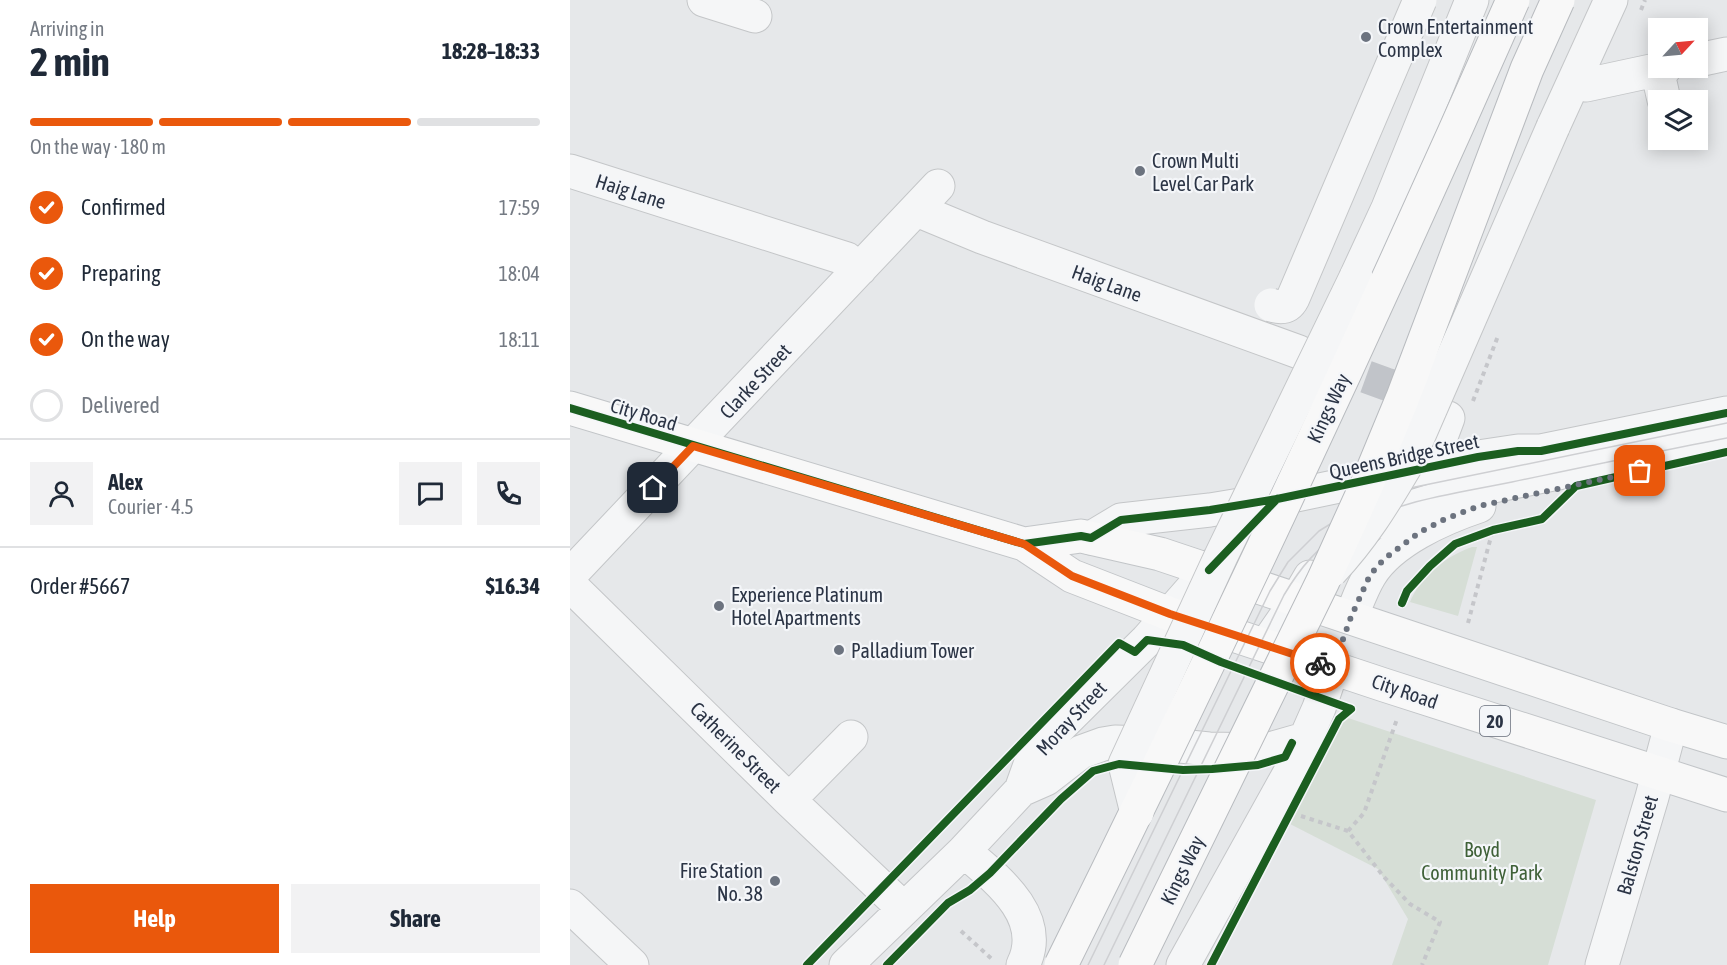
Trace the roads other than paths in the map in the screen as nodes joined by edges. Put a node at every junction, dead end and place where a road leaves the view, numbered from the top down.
1 (704, 0) edge
2 (1420, 0) edge
3 (1450, 0) edge
4 (1472, 0) edge
5 (1513, 0) edge
6 (1558, 0) edge
7 (1588, 0) edge
8 (1611, 0) edge
9 (755, 16) dead end
10 (1391, 25) dead end
11 (1432, 42) junction
12 (1727, 54) edge
13 (1708, 58) edge
14 (1648, 71) edge
15 (1586, 85) dead end
16 (1553, 127) junction
17 (570, 171) edge
18 (927, 198) joint
19 (860, 269) junction
20 (1356, 277) junction
21 (1271, 305) dead end
22 (1299, 352) tunnel mouth
23 (570, 408) edge
24 (1727, 413) edge
25 (1727, 422) edge
26 (1727, 439) edge
27 (693, 446) junction
28 (1727, 452) edge
29 (1478, 457) junction
30 (1430, 466) junction
31 (1359, 482) junction
32 (1277, 499) junction
33 (1091, 538) junction
34 (1024, 544) junction
35 (1209, 570) junction
36 (570, 575) edge
37 (570, 585) edge
38 (1310, 590) junction
39 (1170, 614) junction
40 (1351, 617) junction
41 (1266, 645) junction
42 (1333, 667) junction
43 (1671, 725) junction
44 (852, 737) dead end
45 (1305, 739) junction
46 (1727, 742) edge
47 (1657, 774) junction
48 (1021, 790) junction
49 (1727, 795) edge
50 (789, 800) junction
51 (1137, 813) junction
52 (964, 851) junction
53 (570, 906) edge
54 (903, 908) junction
55 (633, 965) edge
56 (846, 965) edge
57 (1023, 965) edge
58 (1061, 965) edge
59 (1135, 965) edge
60 (1183, 965) edge
61 (1602, 965) edge

1 - 9 street
2 - 21 street, bridge
3 - 11 street
4 - 20 street, Kings Way
5 - 51 main road, Kings Way, bridge
6 - 38 main road, Kings Way, bridge
7 - 16 street
8 - 16 street, Kings Way
10 - 11 street
11 - 20 street
12 - 13 street
14 - 15 street
16 - 38 street, Kings Way, bridge
17 - 19 street, Haig Lane
18 - 19 street, Clarke Street
18 - 22 street, Haig Lane
19 - 27 street, Clarke Street
20 - 51 street, Kings Way, bridge
23 - 27 main road, City Road / 20
24 - 29 street, Queens Bridge Street
25 - 31 street, Queens Bridge Street
26 - 38 street
27 - 34 main road, City Road / 20
27 - 36 street, Clarke Street
28 - 40 street
29 - 30 street, Queens Bridge Street
29 - 30 street
30 - 31 street, Queens Bridge Street
31 - 32 street, Queens Bridge Street
32 - 33 street, Queens Bridge Street
32 - 35 street, Moray Street
33 - 34 main road, City Road / 20
33 - 35 main road, City Road / 20
34 - 39 main road, City Road / 20
35 - 38 main road, City Road / 20
35 - 39 street, Moray Street
37 - 50 street, Catherine Street
38 - 40 main road, City Road / 20
38 - 41 street
38 - 59 main road, Kings Way, bridge
39 - 41 main road, City Road / 20
39 - 48 street, Moray Street
40 - 42 main road
40 - 43 main road, City Road / 20
41 - 42 main road, City Road / 20
42 - 45 street
42 - 47 main road, City Road / 20
43 - 46 main road, City Road / 20
43 - 47 street, Balston Street
44 - 50 street
45 - 48 street
45 - 60 street
47 - 49 main road, City Road / 20
47 - 61 street, Balston Street
48 - 52 street, Moray Street
50 - 54 street, Catherine Street
51 - 58 main road, Kings Way, bridge
52 - 54 street, Moray Street
52 - 57 street
53 - 55 street
54 - 56 street, Moray Street

